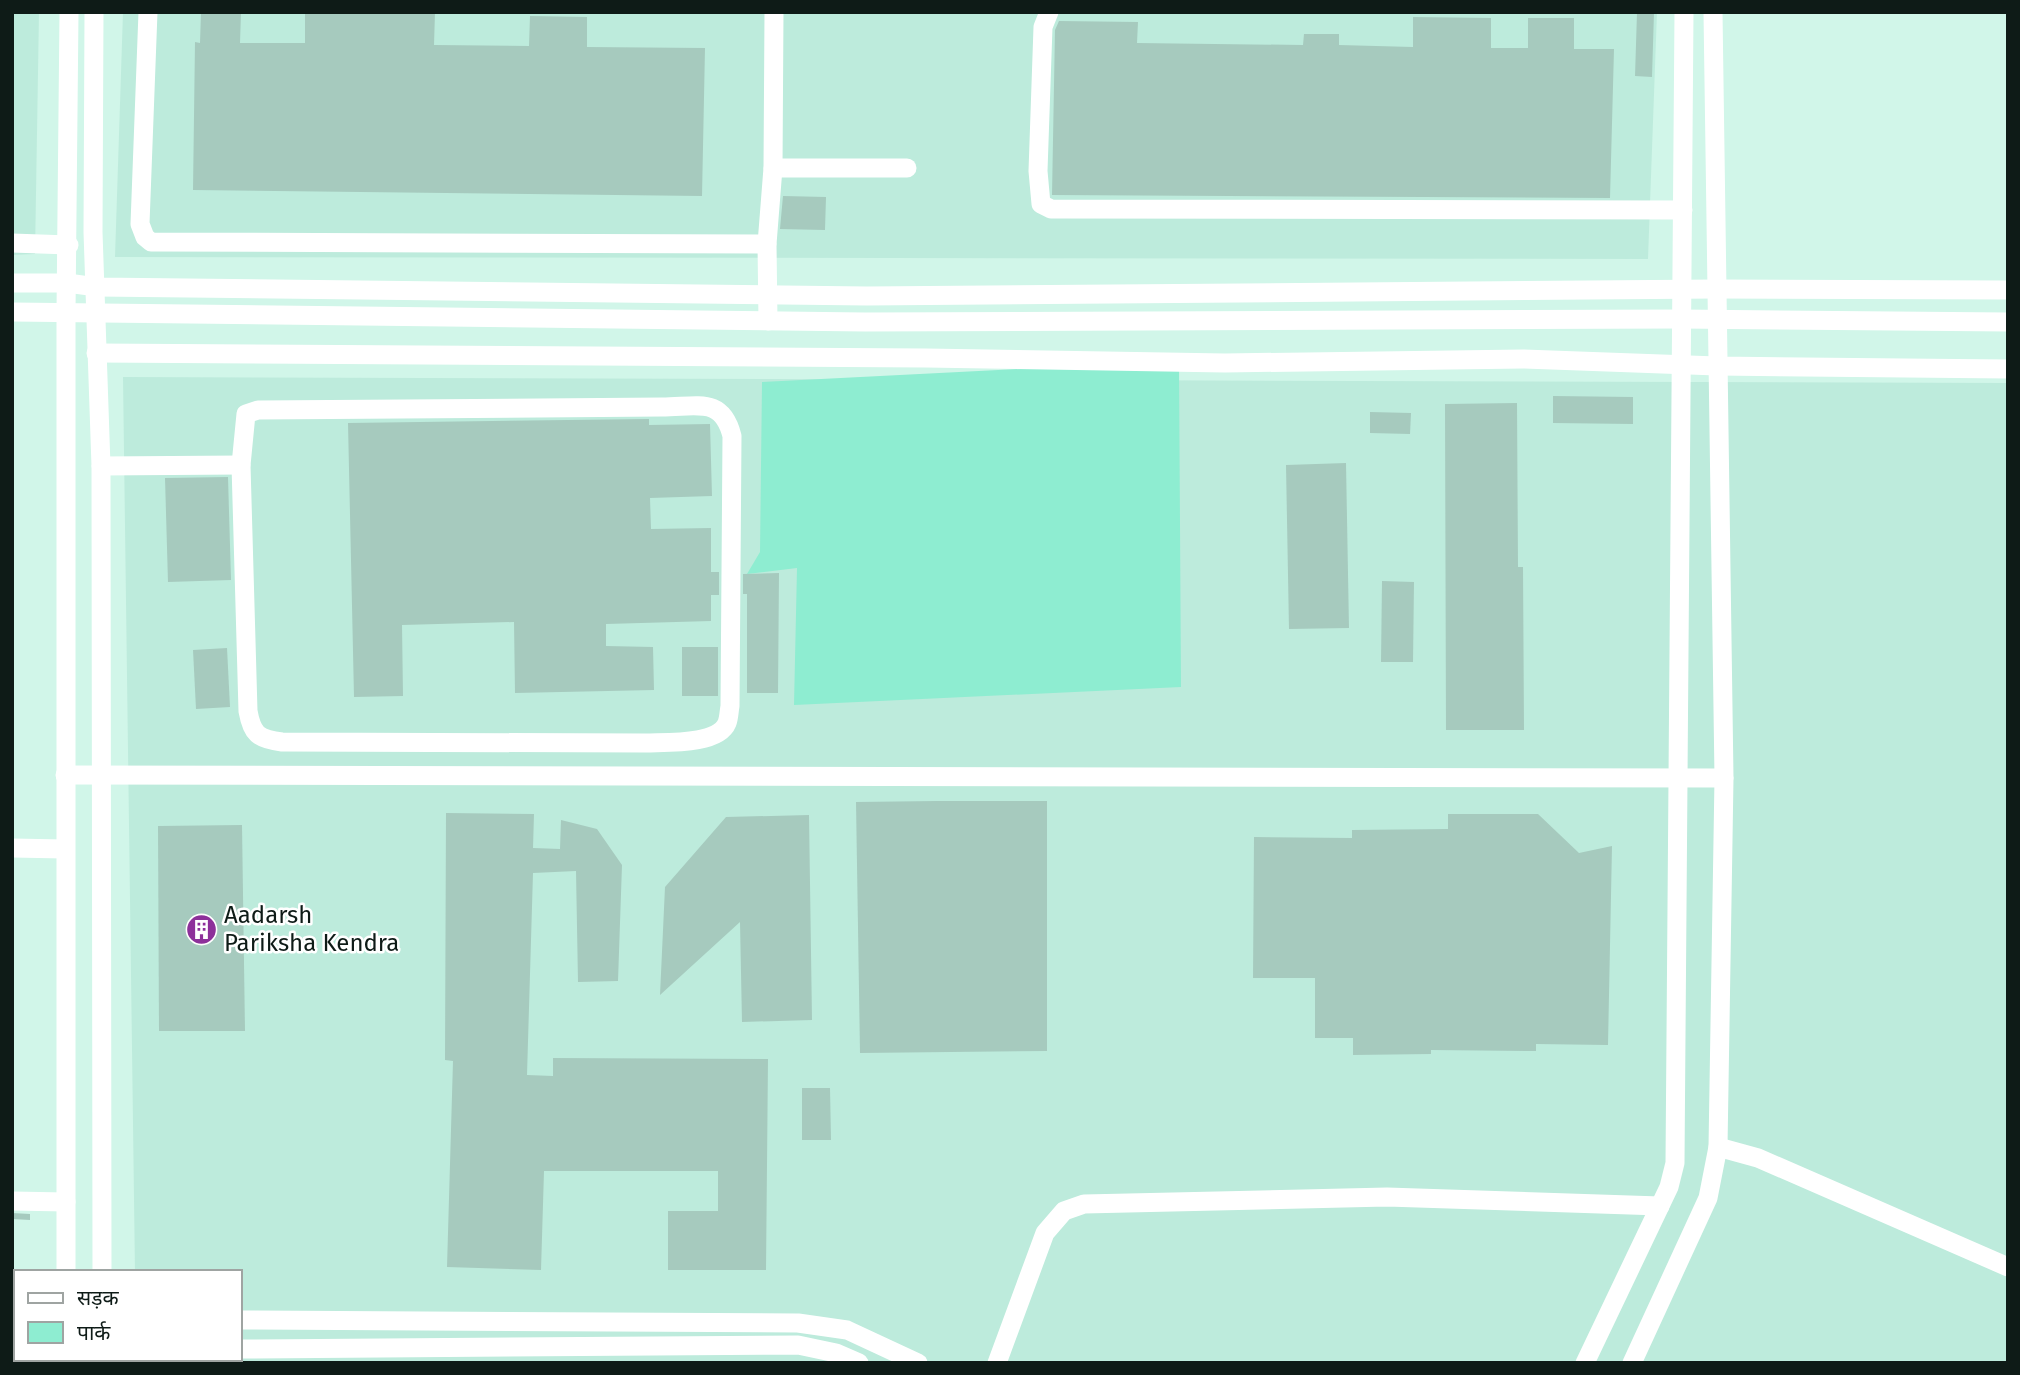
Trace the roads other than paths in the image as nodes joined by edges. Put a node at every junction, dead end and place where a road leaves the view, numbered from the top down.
1 (69, 12) edge
2 (94, 12) edge
3 (148, 12) edge
4 (774, 12) edge
5 (1049, 12) edge
6 (1684, 12) edge
7 (1713, 12) edge
8 (772, 168) junction
9 (907, 168) dead end
10 (1683, 210) junction
11 (12, 243) edge
12 (767, 244) junction
13 (69, 246) junction
14 (12, 283) edge
15 (67, 283) junction
16 (97, 287) junction
17 (1716, 289) junction
18 (2008, 290) edge
19 (1682, 291) junction
20 (767, 293) junction
21 (12, 312) edge
22 (66, 313) junction
23 (97, 315) junction
24 (1681, 319) junction
25 (1715, 320) junction
26 (768, 321) junction
27 (2008, 321) edge
28 (96, 353) junction
29 (1681, 365) junction
30 (1717, 366) junction
31 (2008, 369) edge
32 (241, 465) junction
33 (101, 466) junction
34 (65, 775) junction
35 (101, 775) junction
36 (1679, 778) junction
37 (1724, 778) junction
38 (12, 848) edge
39 (65, 849) junction
40 (1718, 1147) junction
41 (12, 1201) edge
42 (66, 1202) junction
43 (1660, 1206) junction
44 (2008, 1267) edge
45 (66, 1270) edge
46 (102, 1270) edge
47 (242, 1320) edge
48 (847, 1330) junction
49 (242, 1349) edge
50 (834, 1358) edge
51 (859, 1363) edge
52 (918, 1363) edge
53 (997, 1363) edge
54 (1585, 1363) edge
55 (1632, 1363) edge

1 - 13 street
2 - 16 street
3 - 12 street
4 - 8 street
5 - 10 street
6 - 10 street
7 - 17 street
8 - 9 street
8 - 12 street
10 - 19 street
11 - 13 street
12 - 20 street
13 - 15 street
14 - 15 street
15 - 16 street
15 - 22 street
16 - 20 street
16 - 23 street
17 - 18 street
17 - 19 street
17 - 25 street
19 - 20 street
19 - 24 street
20 - 26 street
21 - 22 street
22 - 23 street
22 - 34 street
23 - 26 street
23 - 28 street
24 - 25 street
24 - 26 street
24 - 29 street
25 - 27 street
25 - 30 street
28 - 29 street
28 - 33 street
29 - 30 street
29 - 36 street
30 - 31 street
30 - 37 street
32 - 32 street
32 - 33 street
33 - 35 street
34 - 35 street
34 - 39 street
35 - 36 street
35 - 46 street
36 - 37 street
36 - 43 street
37 - 40 street
38 - 39 street
39 - 42 street
40 - 44 street
40 - 55 street
41 - 42 street
42 - 45 street
43 - 53 street
43 - 54 street
47 - 48 street
48 - 50 street
48 - 52 street
49 - 50 street
50 - 51 street

